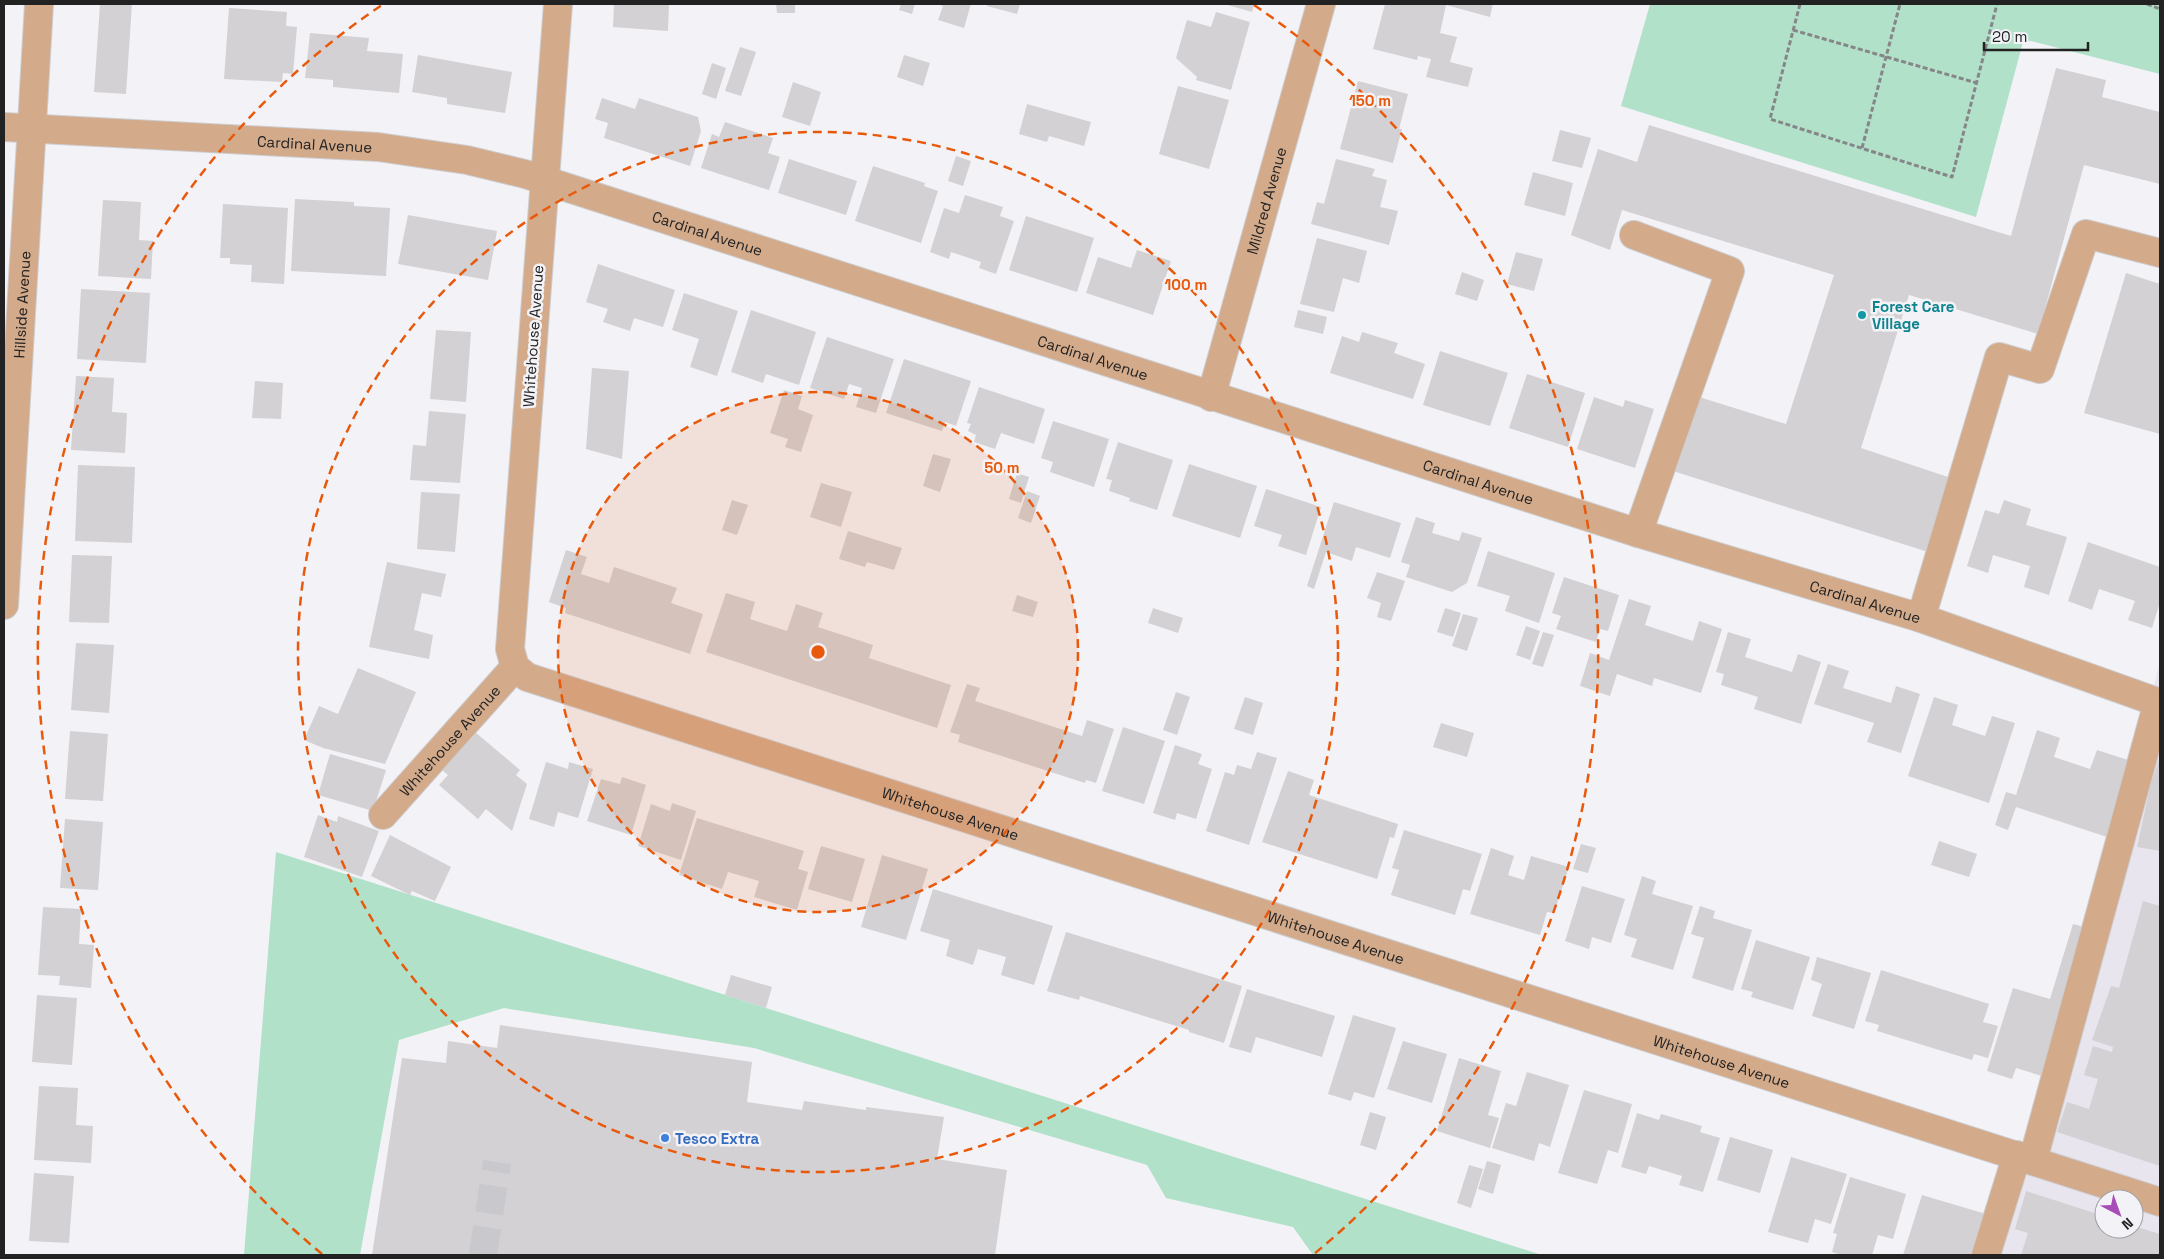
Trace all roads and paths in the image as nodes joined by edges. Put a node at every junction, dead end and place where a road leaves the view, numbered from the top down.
1 (38, 4) edge
2 (558, 4) edge
3 (1321, 4) edge
4 (1800, 4) edge
5 (1900, 4) edge
6 (1997, 4) edge
7 (2147, 4) edge
8 (2160, 8) edge
9 (1793, 30) junction
10 (1886, 56) junction
11 (1977, 83) junction
12 (4, 126) edge
13 (31, 128) junction
14 (1862, 148) junction
15 (545, 180) junction
16 (1634, 235) dead end
17 (2160, 253) edge
18 (1211, 397) junction
19 (1638, 533) junction
20 (4, 605) edge
21 (1921, 618) junction
22 (515, 667) junction
23 (2159, 703) edge
24 (383, 814) dead end
25 (2025, 1158) junction
26 (2160, 1202) edge
27 (1986, 1255) edge

1 - 13 street, Hillside Avenue
2 - 15 street, Whitehouse Avenue
3 - 18 street, Mildred Avenue
4 - 9 path
5 - 10 path
6 - 11 path
7 - 8 path
9 - 10 path
9 - 14 path
10 - 11 path
10 - 14 path
11 - 14 path
12 - 13 street, Cardinal Avenue
13 - 15 street, Cardinal Avenue
13 - 20 street, Hillside Avenue
15 - 18 street, Cardinal Avenue
15 - 22 street, Whitehouse Avenue
16 - 19 street
17 - 21 street
18 - 19 street, Cardinal Avenue
19 - 21 street, Cardinal Avenue
21 - 23 street, Cardinal Avenue
22 - 24 street, Whitehouse Avenue
22 - 25 street, Whitehouse Avenue
23 - 25 street
25 - 26 street, Whitehouse Avenue
25 - 27 street

